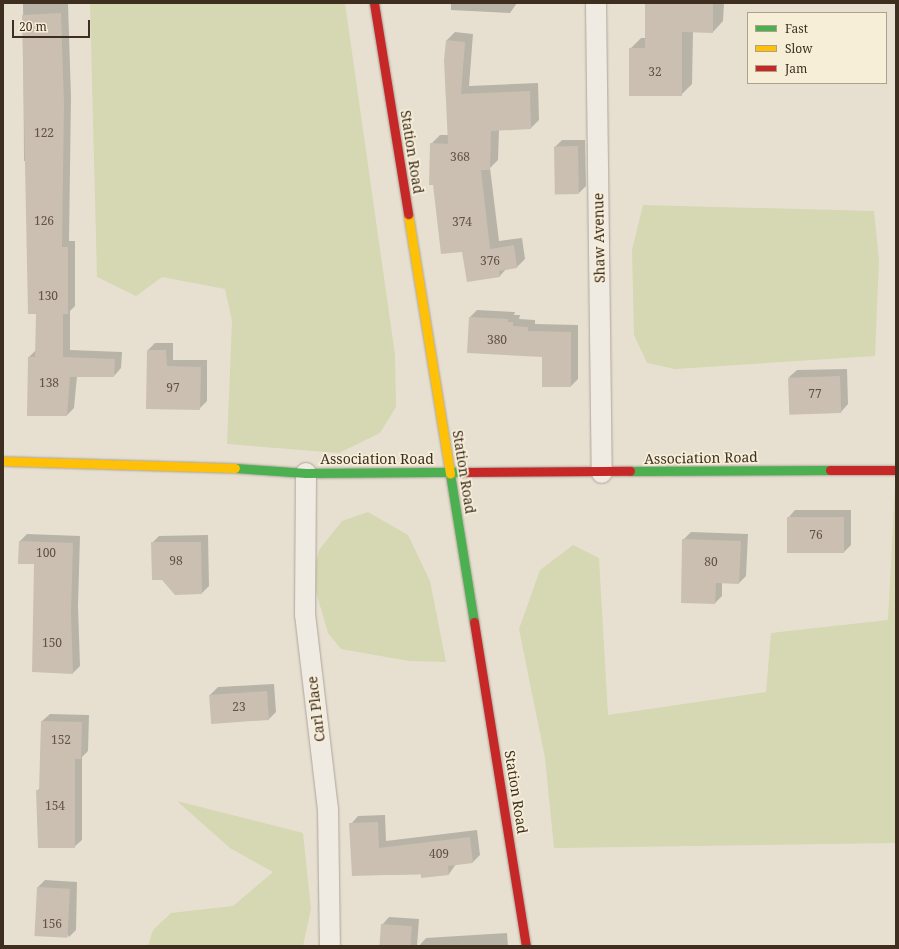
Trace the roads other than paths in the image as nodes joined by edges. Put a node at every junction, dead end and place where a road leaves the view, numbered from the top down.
1 (374, 3) edge
2 (596, 3) edge
3 (3, 461) edge
4 (896, 470) edge
5 (306, 473) junction
6 (451, 474) junction
7 (602, 474) junction
8 (330, 946) edge
9 (526, 946) edge

1 - 6 main road, Station Road
2 - 7 street, Shaw Avenue
3 - 5 main road, Association Road
4 - 7 main road, Association Road
5 - 6 main road, Association Road
5 - 8 street, Carl Place
6 - 7 main road, Association Road
6 - 9 main road, Station Road

